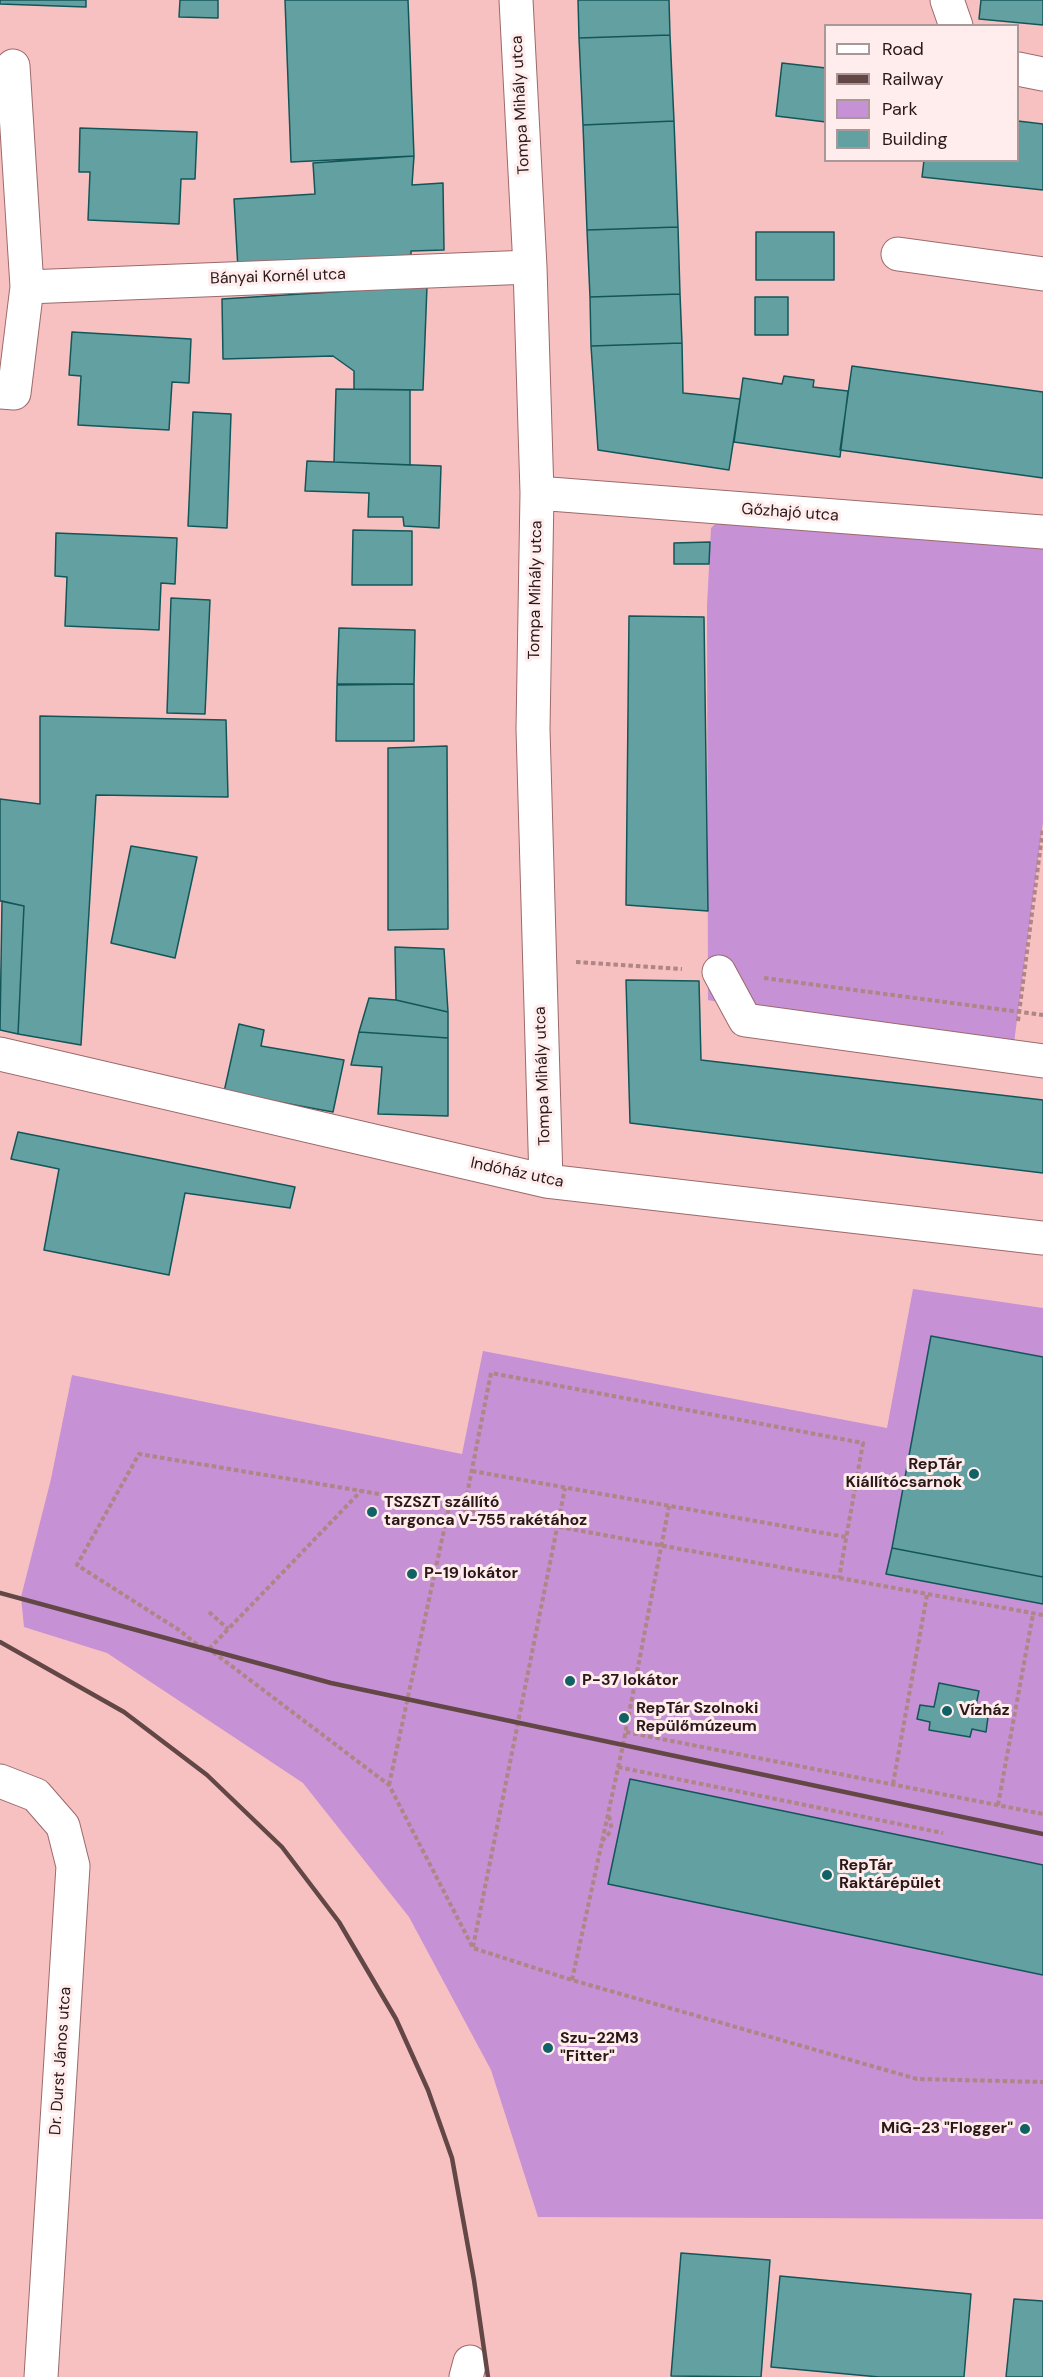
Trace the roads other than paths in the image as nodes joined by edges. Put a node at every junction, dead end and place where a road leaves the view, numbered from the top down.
1 (516, 0) edge
2 (947, 0) edge
3 (955, 24) edge
4 (13, 66) dead end
5 (1019, 69) edge
6 (1043, 74) edge
7 (898, 254) dead end
8 (530, 267) junction
9 (1043, 274) edge
10 (27, 287) junction
11 (0, 392) edge
12 (537, 493) junction
13 (1043, 532) edge
14 (718, 972) road end
15 (0, 1054) edge
16 (1028, 1060) edge
17 (546, 1181) junction
18 (1043, 1238) edge
19 (0, 1781) edge
20 (41, 2377) edge

1 - 8 street, Tompa Mihály utca
2 - 3 street
4 - 10 street
5 - 6 street
7 - 9 street
8 - 10 street, Bányai Kornél utca
8 - 12 street, Tompa Mihály utca
10 - 11 street
12 - 13 street, Gőzhajó utca
12 - 17 street, Tompa Mihály utca
14 - 16 street
15 - 17 street, Indóház utca
17 - 18 street, Indóház utca
19 - 20 street, Dr. Durst János utca

